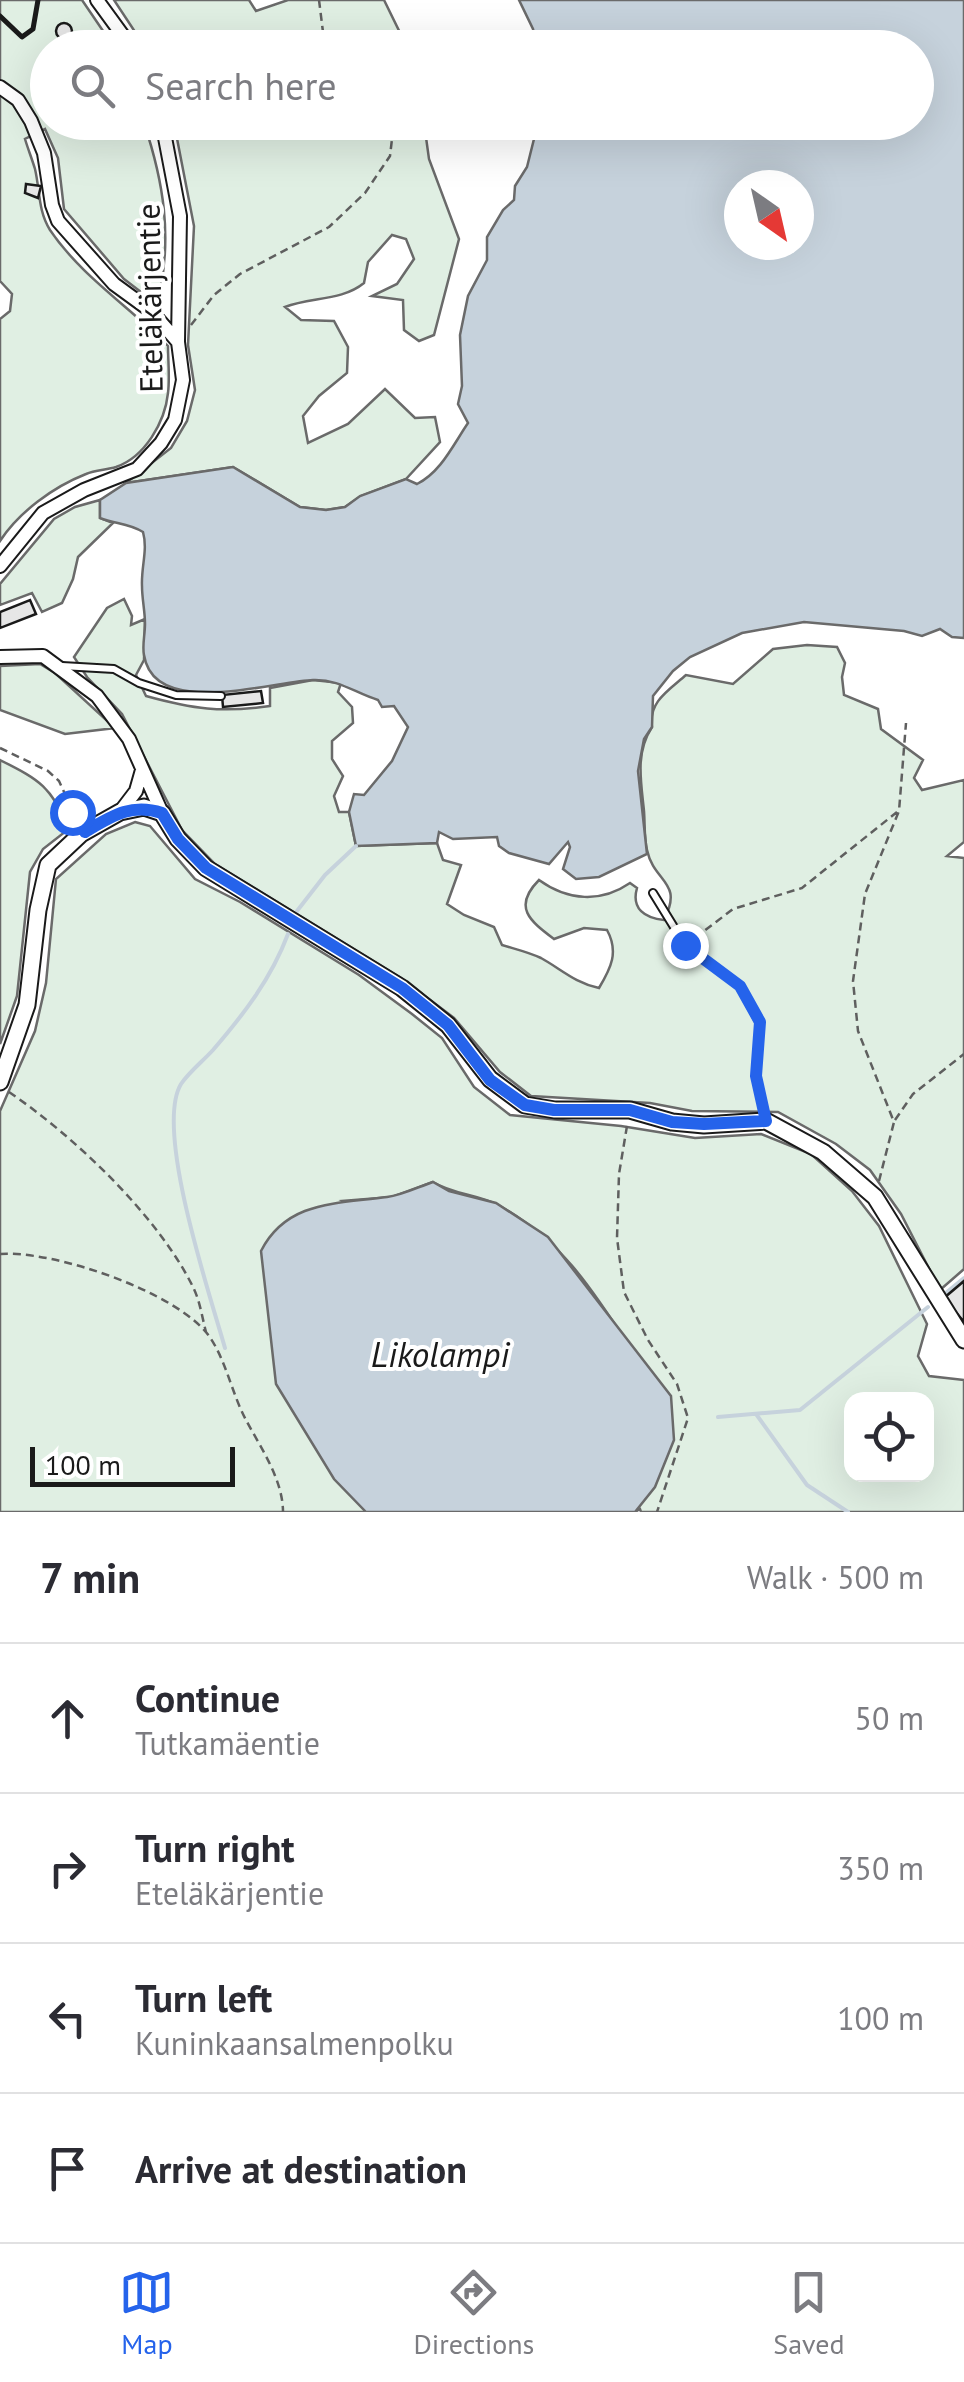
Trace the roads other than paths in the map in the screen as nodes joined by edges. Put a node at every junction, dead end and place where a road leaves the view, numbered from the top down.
1 (96, 0) edge
2 (118, 30) edge
3 (0, 87) edge
4 (30, 119) edge
5 (39, 140) edge
6 (165, 140) edge
7 (178, 342) junction
8 (0, 566) edge
9 (0, 657) edge
10 (60, 666) junction
11 (221, 696) dead end
12 (142, 770) junction
13 (120, 812) junction
14 (162, 813) junction
15 (653, 893) dead end
16 (0, 1084) edge
17 (766, 1121) junction
18 (964, 1340) edge

1 - 2 street
3 - 4 street
5 - 7 street
6 - 7 street, Eteläkärjentie
7 - 8 street, Eteläkärjentie
9 - 10 street
10 - 11 lane
10 - 12 street
12 - 13 street
12 - 14 street
13 - 14 street
13 - 16 street
14 - 17 street
15 - 17 lane
17 - 18 street

